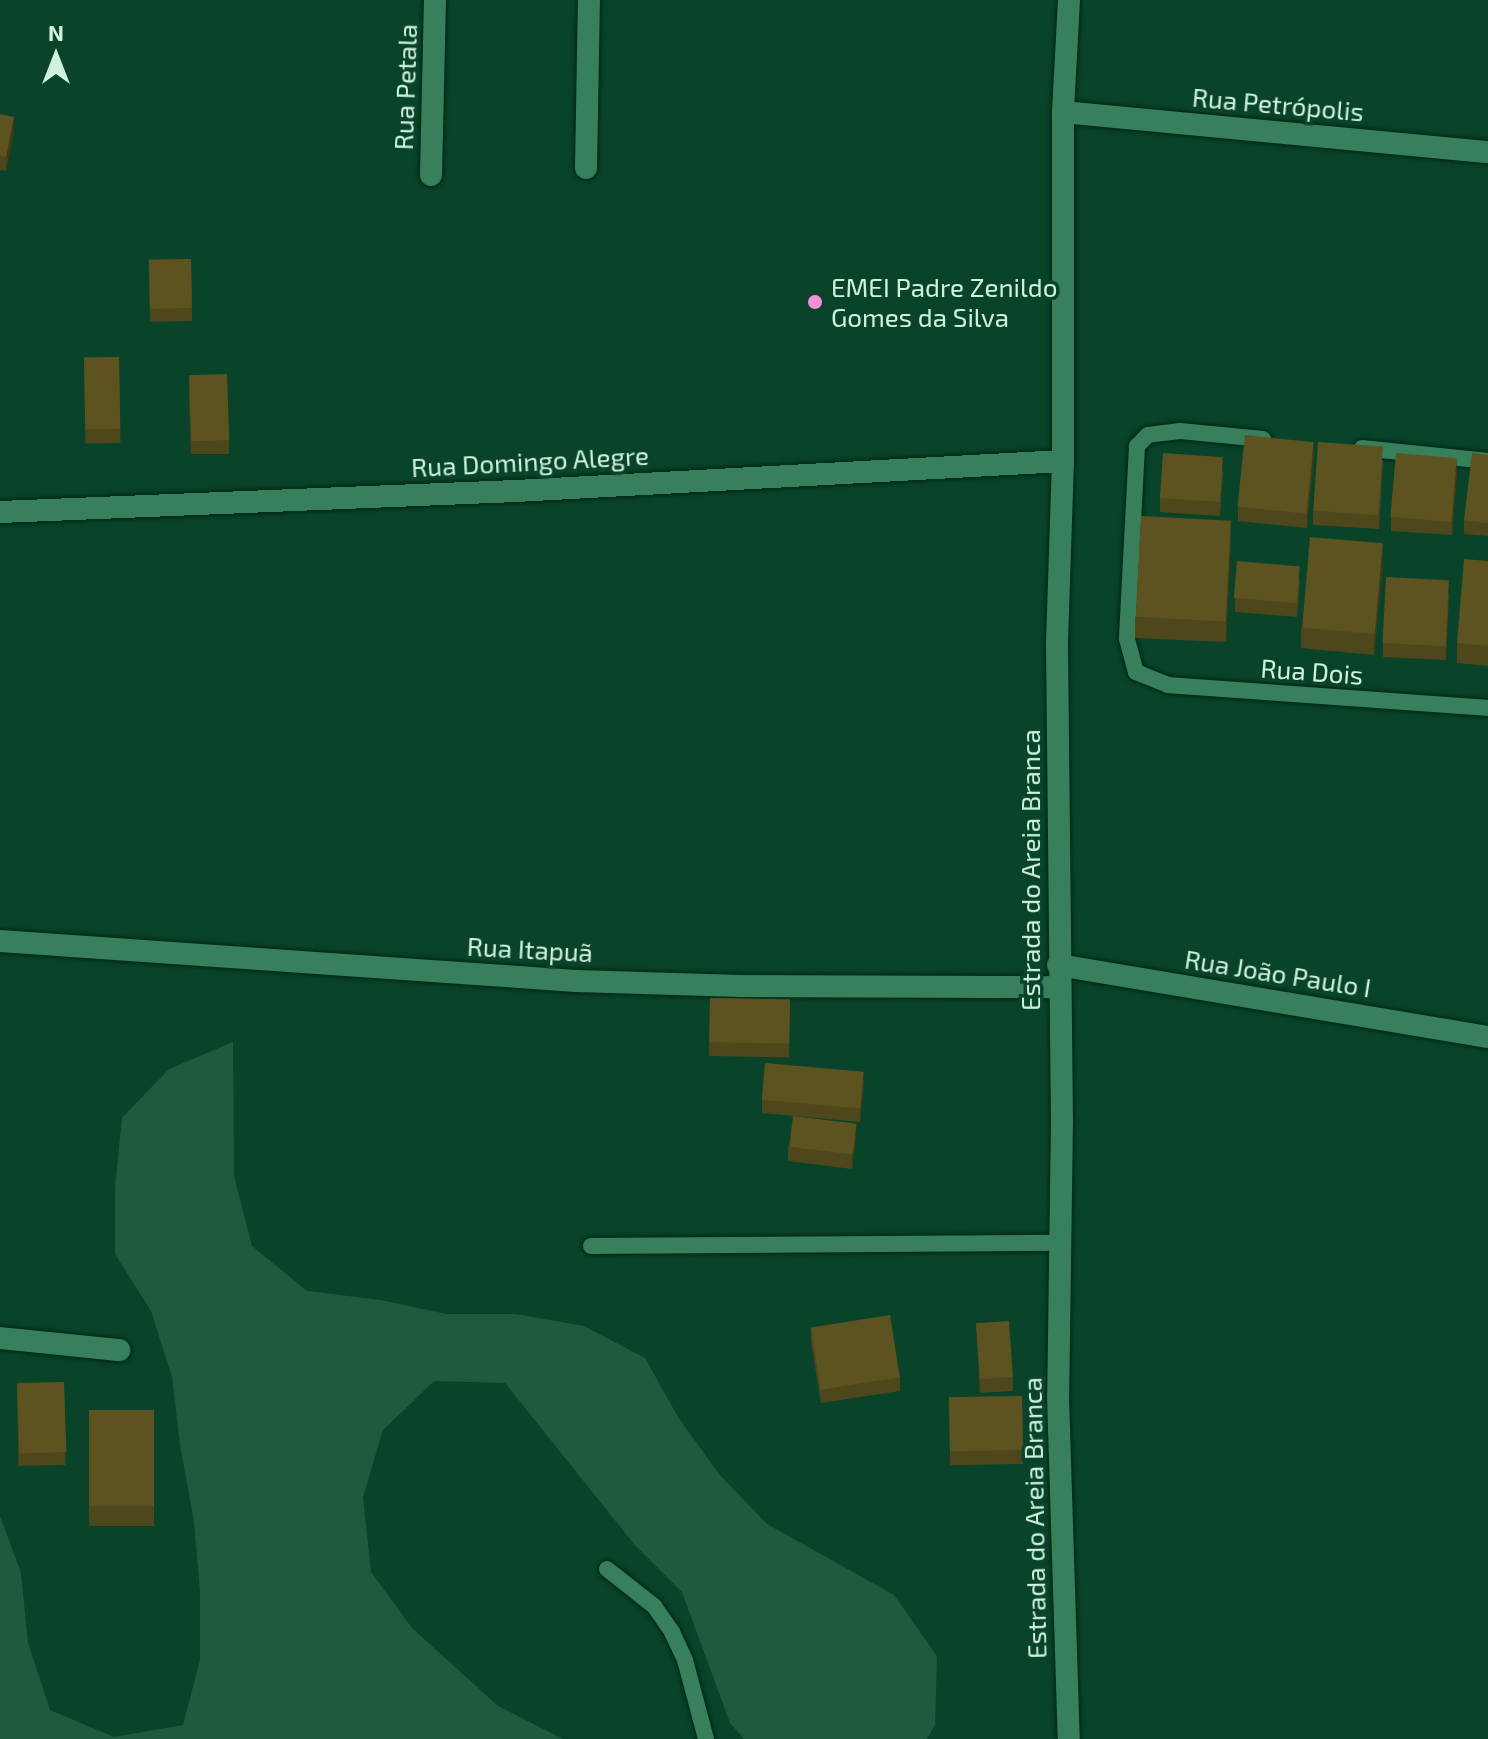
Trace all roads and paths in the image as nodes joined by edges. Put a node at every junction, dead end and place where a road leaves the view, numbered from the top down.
1 (435, 0) edge
2 (589, 0) edge
3 (1069, 0) edge
4 (1063, 112) junction
5 (1488, 152) edge
6 (586, 168) dead end
7 (431, 175) dead end
8 (1288, 441) edge
9 (1349, 447) edge
10 (1063, 461) junction
11 (1488, 461) edge
12 (0, 512) edge
13 (1488, 708) edge
14 (0, 941) edge
15 (1058, 976) junction
16 (1488, 1037) edge
17 (1060, 1243) junction
18 (591, 1246) dead end
19 (0, 1338) edge
20 (119, 1350) dead end
21 (607, 1569) dead end
22 (706, 1739) edge
23 (1069, 1739) edge

1 - 7 street, Rua Petala
2 - 6 street
3 - 4 street, Estrada do Areia Branca
4 - 5 street, Rua Petrópolis
4 - 10 street, Estrada do Areia Branca
8 - 13 lane, Rua Dois
9 - 11 lane
10 - 12 street, Rua Domingo Alegre
10 - 15 street, Estrada do Areia Branca
14 - 15 street, Rua Itapuã
15 - 16 street, Rua João Paulo I
15 - 17 street, Estrada do Areia Branca
17 - 18 lane
17 - 23 street, Estrada do Areia Branca
19 - 20 street
21 - 22 lane

